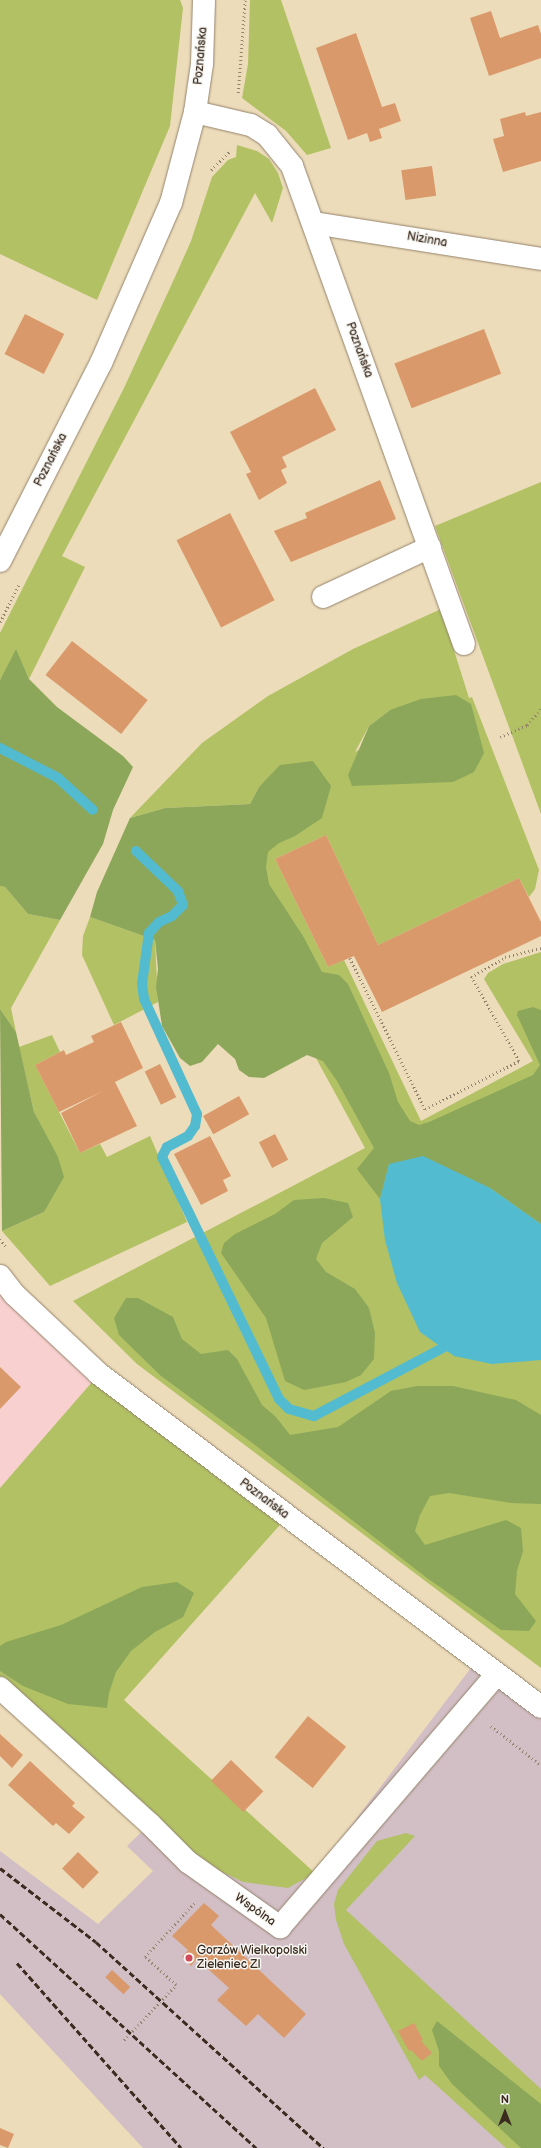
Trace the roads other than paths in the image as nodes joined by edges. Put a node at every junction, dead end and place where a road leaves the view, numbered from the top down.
1 (204, 0) edge
2 (195, 112) junction
3 (314, 223) junction
4 (541, 259) edge
5 (430, 547) junction
6 (1, 555) edge
7 (323, 597) dead end
8 (464, 644) dead end
9 (0, 1276) edge
10 (496, 1674) junction
11 (0, 1688) edge
12 (541, 1707) edge

1 - 2 main road, Poznańska
2 - 3 main road, Poznańska
2 - 6 main road, Poznańska
3 - 4 main road, Nizinna
3 - 5 main road, Poznańska
5 - 7 main road
5 - 8 main road, Poznańska
9 - 10 main road, Poznańska
10 - 11 main road, Wspólna
10 - 12 main road, Poznańska

